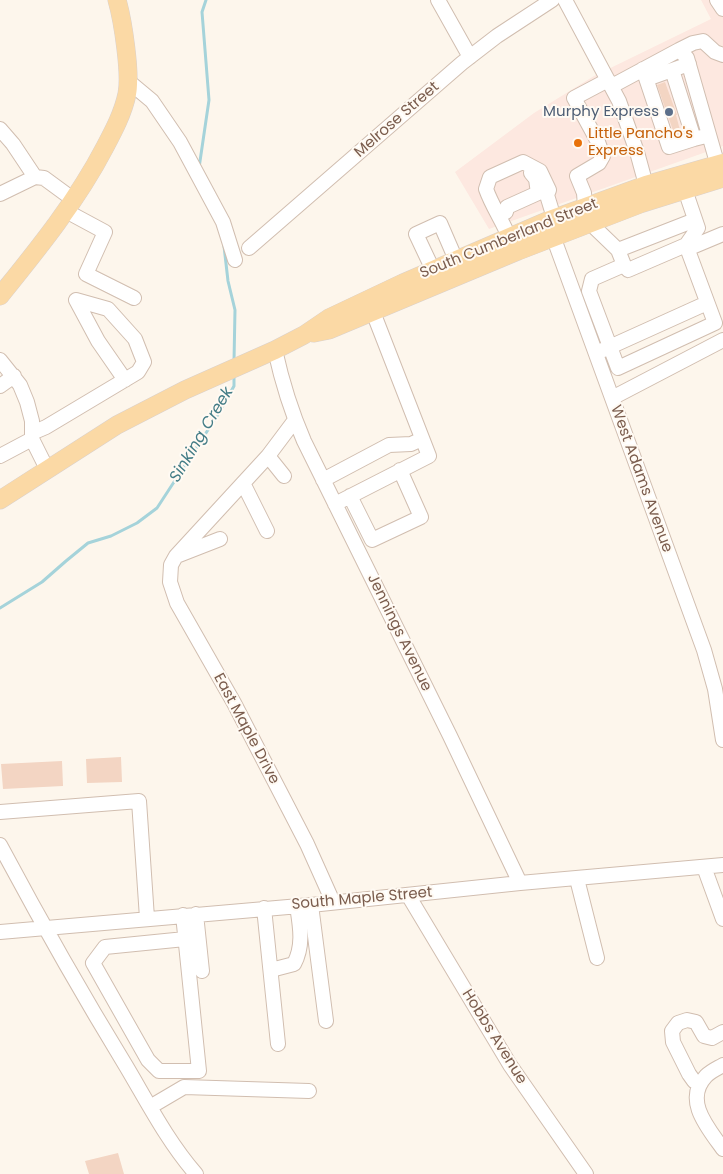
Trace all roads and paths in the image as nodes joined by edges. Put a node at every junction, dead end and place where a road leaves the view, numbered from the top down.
1 (117, 0) edge
2 (438, 0) edge
3 (552, 0) edge
4 (564, 0) edge
5 (717, 0) edge
6 (723, 9) edge
7 (679, 50) junction
8 (723, 55) edge
9 (470, 57) junction
10 (689, 64) junction
11 (672, 70) junction
12 (645, 74) junction
13 (128, 81) junction
14 (610, 83) junction
15 (0, 129) edge
16 (710, 135) junction
17 (694, 140) junction
18 (721, 171) edge
19 (492, 175) junction
20 (35, 177) junction
21 (682, 182) junction
22 (646, 185) junction
23 (0, 194) edge
24 (546, 195) junction
25 (70, 206) junction
26 (503, 214) junction
27 (587, 215) junction
28 (695, 220) junction
29 (551, 225) junction
30 (723, 234) edge
31 (509, 237) junction
32 (687, 247) junction
33 (249, 248) dead end
34 (618, 250) junction
35 (234, 260) dead end
36 (456, 260) junction
37 (624, 265) junction
38 (432, 270) junction
39 (589, 291) junction
40 (0, 296) edge
41 (575, 297) junction
42 (134, 298) dead end
43 (707, 303) junction
44 (373, 312) junction
45 (720, 322) edge
46 (304, 335) junction
47 (723, 340) edge
48 (610, 347) junction
49 (267, 353) junction
50 (595, 353) junction
51 (0, 360) edge
52 (618, 368) junction
53 (14, 376) junction
54 (125, 380) junction
55 (0, 386) edge
56 (626, 390) junction
57 (612, 398) junction
58 (295, 420) junction
59 (32, 436) junction
60 (422, 439) junction
61 (0, 456) edge
62 (268, 456) junction
63 (47, 470) junction
64 (400, 470) junction
65 (284, 476) dead end
66 (323, 480) junction
67 (243, 483) junction
68 (350, 496) junction
69 (0, 500) edge
70 (335, 504) junction
71 (268, 531) dead end
72 (220, 539) dead end
73 (176, 556) junction
74 (723, 740) edge
75 (0, 812) edge
76 (0, 845) edge
77 (723, 865) edge
78 (704, 867) junction
79 (577, 879) junction
80 (520, 883) junction
81 (408, 895) junction
82 (333, 902) junction
83 (311, 905) junction
84 (297, 906) junction
85 (264, 908) junction
86 (190, 914) junction
87 (147, 918) junction
88 (723, 919) edge
89 (45, 929) junction
90 (0, 932) edge
91 (185, 939) junction
92 (597, 958) dead end
93 (271, 970) junction
94 (202, 971) dead end
95 (326, 1021) dead end
96 (723, 1032) edge
97 (278, 1044) dead end
98 (148, 1060) junction
99 (723, 1064) edge
100 (129, 1072) junction
101 (701, 1083) junction
102 (309, 1091) dead end
103 (150, 1107) junction
104 (723, 1149) edge
105 (196, 1174) edge
106 (586, 1174) edge

1 - 13 main road
2 - 9 street
3 - 9 street, Melrose Street
4 - 14 street
5 - 6 street
7 - 8 street
7 - 10 street
7 - 12 street
9 - 33 street, Melrose Street
10 - 11 street
10 - 16 street
11 - 12 street
11 - 17 street
12 - 14 street
12 - 17 street
13 - 25 main road
13 - 35 street
14 - 22 street
14 - 27 street
15 - 20 street
16 - 17 street
16 - 18 street
18 - 21 main road, South Cumberland Street
19 - 24 street, West Adams Avenue
19 - 26 street
19 - 26 street
20 - 23 street
20 - 25 street
21 - 22 main road, South Cumberland Street
21 - 27 main road, South Cumberland Street
21 - 28 street
22 - 27 main road, South Cumberland Street
24 - 26 street
24 - 29 street, West Adams Avenue
25 - 40 main road
25 - 42 street
26 - 31 street
27 - 29 main road, South Cumberland Street
27 - 34 street
28 - 32 street
28 - 34 street
29 - 31 main road, South Cumberland Street
29 - 41 street, West Adams Avenue
29 - 44 main road, South Cumberland Street
30 - 32 street
31 - 36 main road, South Cumberland Street
32 - 37 street
32 - 43 street
34 - 37 street
36 - 38 main road, South Cumberland Street
36 - 38 street
37 - 39 street
38 - 46 main road, South Cumberland Street
39 - 41 street
39 - 48 street
41 - 50 street, West Adams Avenue
43 - 45 street
43 - 48 street
44 - 46 main road, South Cumberland Street
44 - 60 street
45 - 52 street
46 - 49 main road, South Cumberland Street
47 - 56 street
48 - 50 street
48 - 52 street
49 - 58 street, Jennings Avenue
49 - 63 main road, South Cumberland Street
50 - 57 street, West Adams Avenue
51 - 53 street
52 - 56 street
53 - 55 street
53 - 59 street
54 - 54 street
54 - 59 street
56 - 57 street
57 - 74 street, West Adams Avenue
58 - 62 street
58 - 66 street, Jennings Avenue
59 - 61 street
59 - 63 street
60 - 64 street
60 - 66 street
62 - 65 street
62 - 67 street
63 - 69 main road, South Cumberland Street
64 - 68 street
64 - 68 street
66 - 70 street, Jennings Avenue
67 - 71 street
67 - 73 street
68 - 70 street
70 - 80 street, Jennings Avenue
72 - 73 street
73 - 82 street, East Maple Drive
75 - 87 street
76 - 89 street
77 - 78 street, South Maple Street
78 - 79 street, South Maple Street
78 - 88 street
79 - 80 street, South Maple Street
79 - 92 street
80 - 81 street, South Maple Street
81 - 82 street, South Maple Street
81 - 106 street, Hobbs Avenue
82 - 83 street, South Maple Street
83 - 84 street, South Maple Street
83 - 95 street
84 - 85 street, South Maple Street
84 - 93 street
85 - 86 street, South Maple Street
85 - 93 street
86 - 87 street, South Maple Street
86 - 91 street
86 - 94 street
87 - 89 street, South Maple Street
89 - 90 street, South Maple Street
89 - 100 street
91 - 98 street
91 - 98 street
93 - 97 street
96 - 101 street
98 - 100 street
99 - 101 street
100 - 103 street
101 - 104 street
102 - 103 street
103 - 105 street

